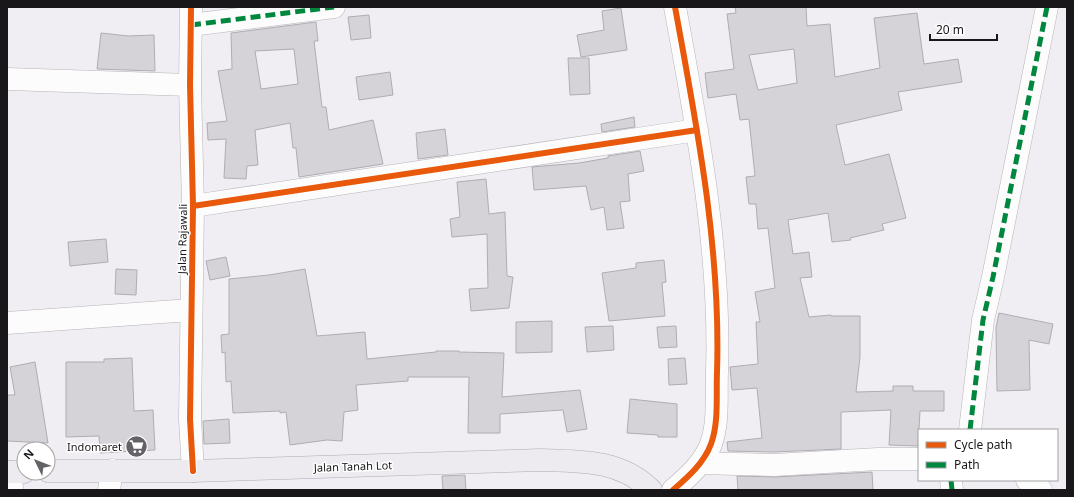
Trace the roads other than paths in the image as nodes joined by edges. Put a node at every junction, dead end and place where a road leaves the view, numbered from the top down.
1 (334, 7) edge
2 (675, 7) edge
3 (1047, 7) edge
4 (191, 16) edge
5 (7, 79) edge
6 (190, 85) junction
7 (698, 130) junction
8 (192, 206) junction
9 (191, 310) junction
10 (7, 323) edge
11 (970, 429) edge
12 (918, 459) edge
13 (701, 463) junction
14 (193, 471) junction
15 (56, 472) edge
16 (110, 480) edge
17 (1028, 481) edge
18 (651, 490) edge
19 (673, 490) edge
20 (1041, 490) edge

1 - 4 street
2 - 7 street
3 - 11 street
4 - 6 street, Jalan Rajawali
5 - 6 street
6 - 8 street, Jalan Rajawali
7 - 8 street
7 - 13 street
8 - 9 street, Jalan Rajawali
9 - 10 street
9 - 14 street, Jalan Rajawali
12 - 13 street
13 - 19 street
14 - 16 main road, Jalan Tanah Lot
14 - 18 main road, Jalan Tanah Lot
15 - 16 main road, Jalan Tanah Lot
17 - 20 street

